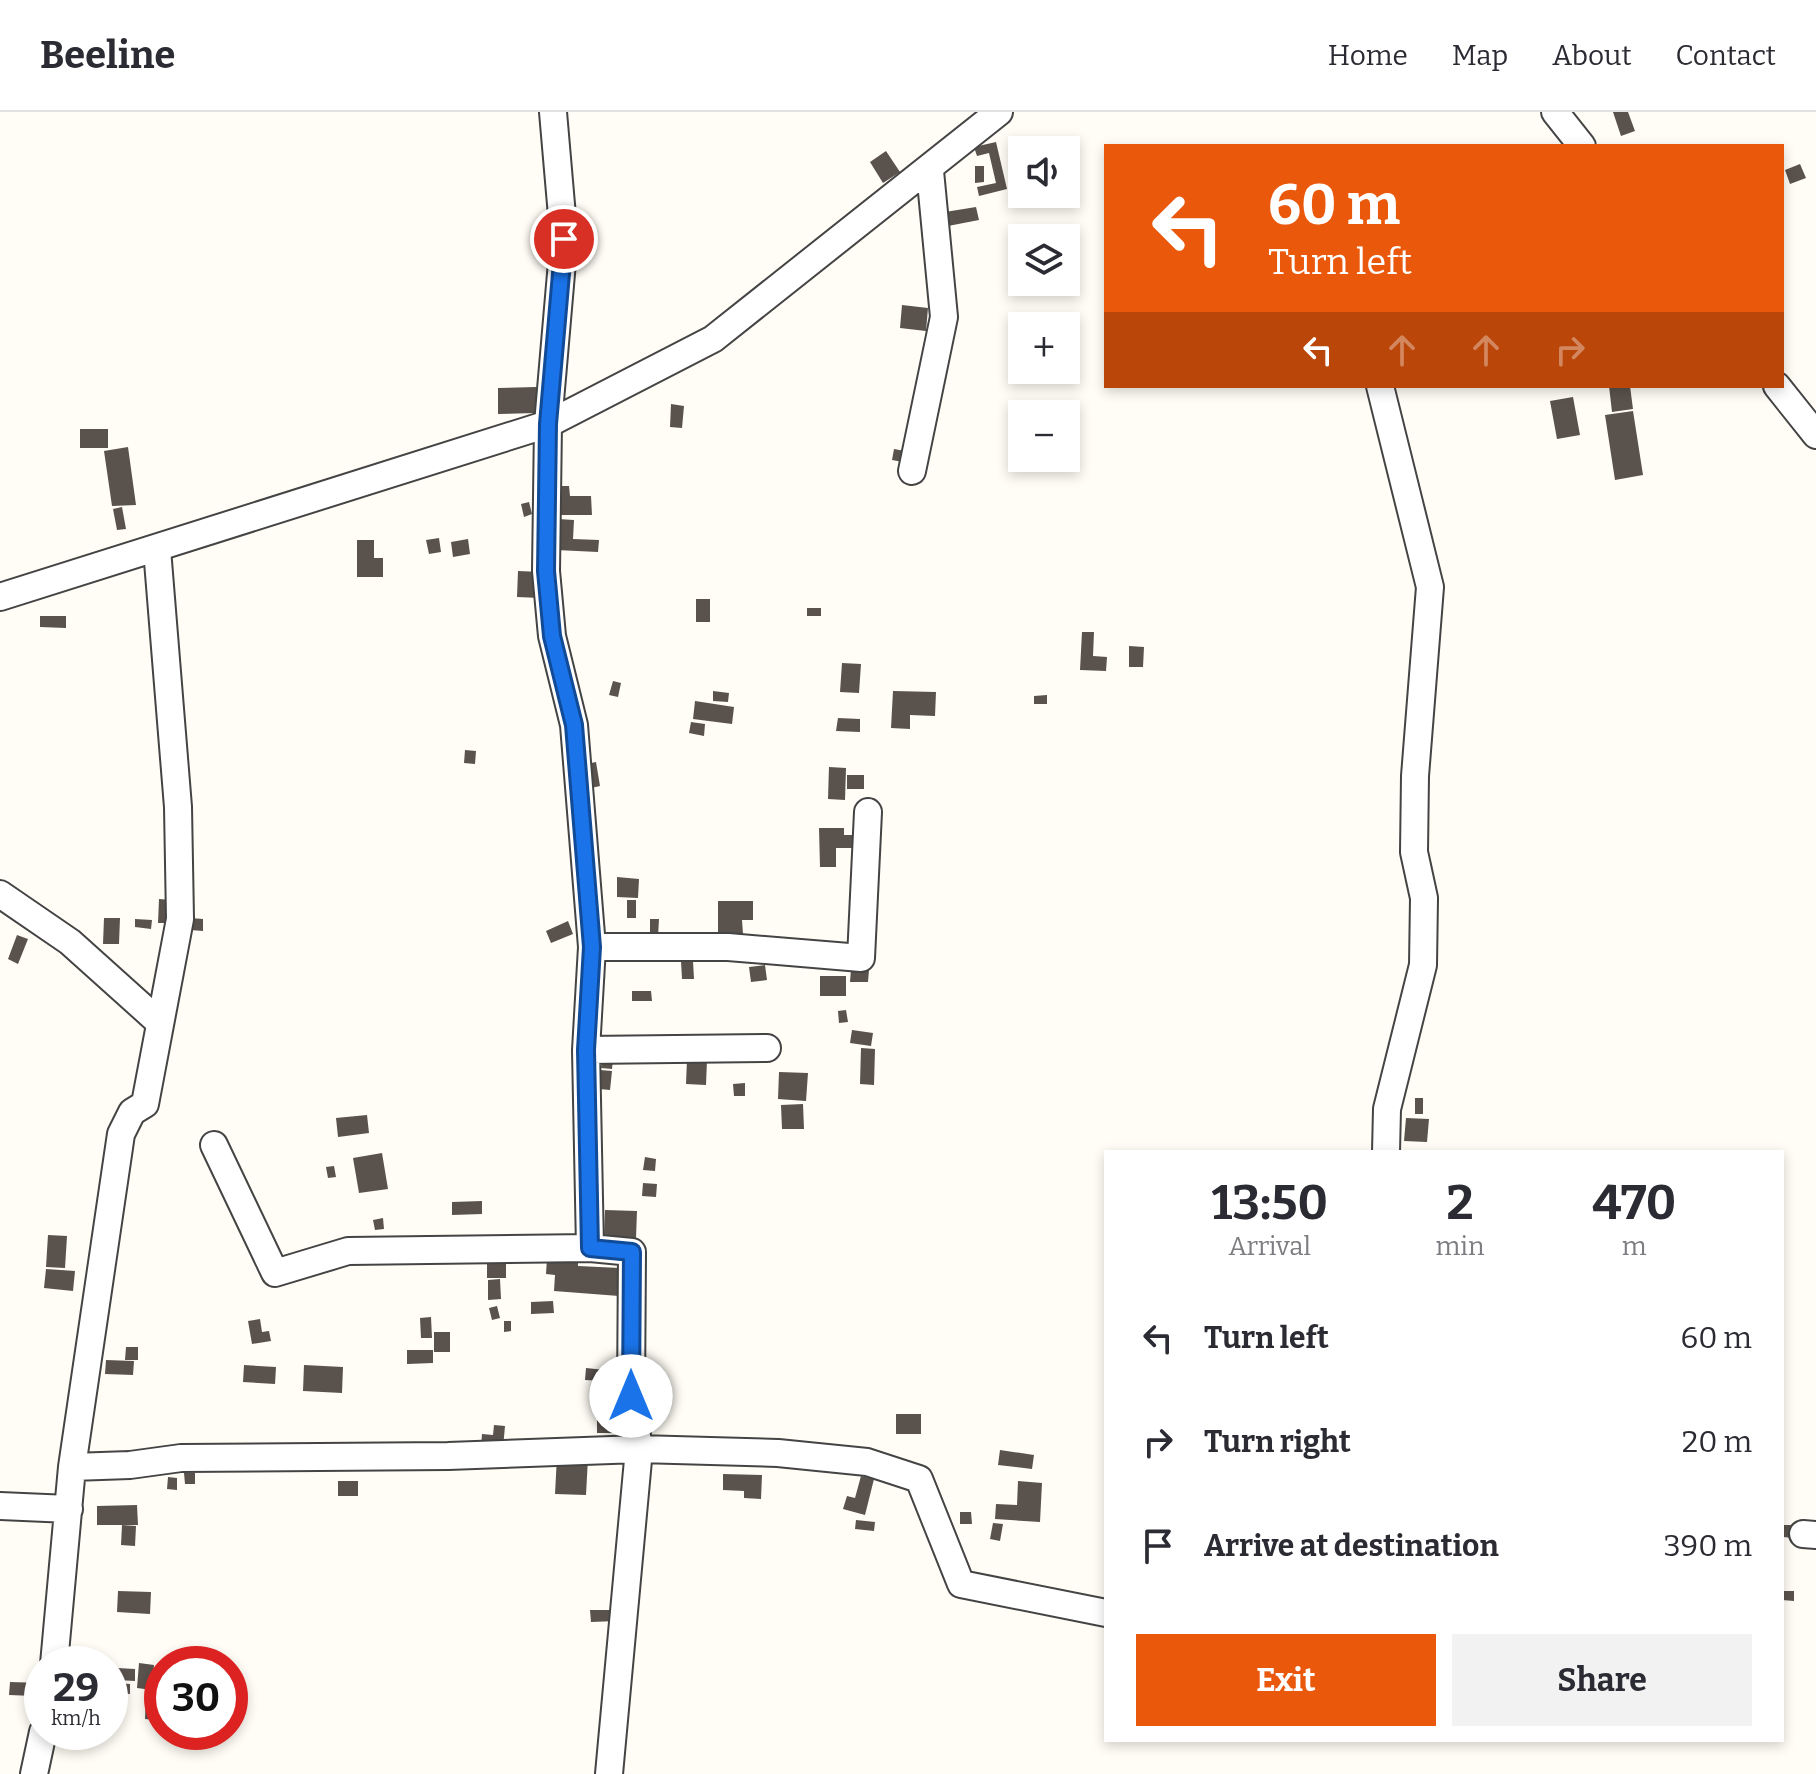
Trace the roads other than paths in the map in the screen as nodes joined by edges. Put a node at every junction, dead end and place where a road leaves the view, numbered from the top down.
1 (553, 112) edge
2 (999, 112) edge
3 (1555, 112) edge
4 (1580, 144) edge
5 (930, 171) junction
6 (1380, 388) edge
7 (1779, 388) edge
8 (548, 424) junction
9 (1816, 435) edge
10 (912, 471) dead end
11 (157, 549) junction
12 (0, 597) edge
13 (868, 812) dead end
14 (0, 894) edge
15 (592, 947) junction
16 (159, 1022) junction
17 (767, 1048) dead end
18 (586, 1050) junction
19 (214, 1145) dead end
20 (1386, 1150) edge
21 (590, 1248) junction
22 (639, 1449) junction
23 (72, 1467) junction
24 (0, 1506) edge
25 (69, 1509) junction
26 (1104, 1613) edge
27 (56, 1646) edge
28 (39, 1750) edge
29 (34, 1774) edge
30 (609, 1774) edge

1 - 8 street
2 - 5 street
3 - 4 street
5 - 8 street
5 - 10 street
6 - 20 street
7 - 9 street
8 - 11 street
8 - 15 street
11 - 12 street
11 - 16 street
13 - 15 street
14 - 16 street
15 - 18 street
16 - 23 street
17 - 18 street
18 - 21 street
19 - 21 street
21 - 22 street
22 - 23 street
22 - 26 street
22 - 30 street
23 - 25 street
24 - 25 street
25 - 27 street
28 - 29 street

